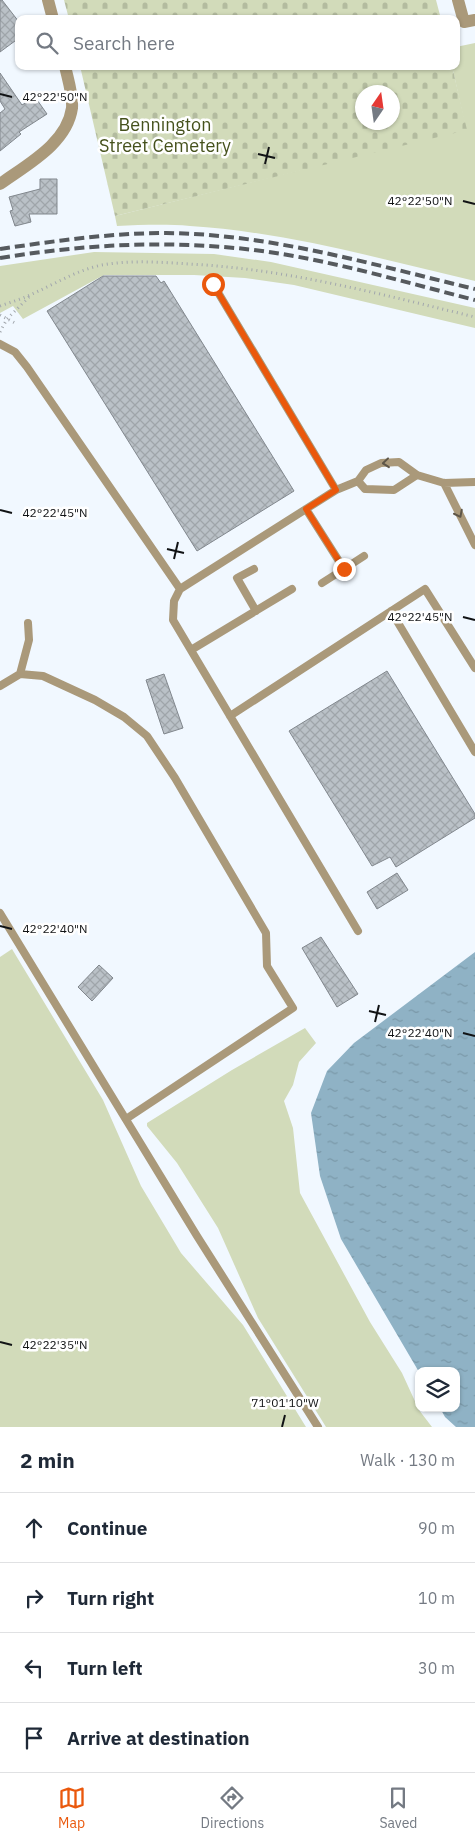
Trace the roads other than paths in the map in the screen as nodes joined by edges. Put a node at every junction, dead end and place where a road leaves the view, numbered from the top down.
1 (48, 0) edge
2 (458, 0) edge
3 (51, 15) edge
4 (469, 21) edge
5 (66, 70) edge
6 (0, 184) edge
7 (213, 284) dead end
8 (0, 344) edge
9 (417, 475) junction
10 (358, 481) junction
11 (475, 482) edge
12 (444, 483) junction
13 (336, 490) junction
14 (306, 509) junction
15 (475, 545) edge
16 (364, 556) dead end
17 (254, 569) dead end
18 (344, 569) junction
19 (322, 583) dead end
20 (180, 589) junction
21 (292, 589) dead end
22 (256, 611) junction
23 (391, 611) junction
24 (28, 623) dead end
25 (191, 650) junction
26 (475, 668) edge
27 (20, 674) junction
28 (0, 686) edge
29 (230, 716) junction
30 (475, 752) edge
31 (0, 913) edge
32 (358, 931) dead end
33 (126, 1119) junction
34 (318, 1427) edge

1 - 3 street
2 - 4 street
5 - 6 street
7 - 13 lane
8 - 20 lane
9 - 10 lane
9 -> 10 lane
9 - 12 lane
10 - 13 lane
11 - 12 lane
12 -> 15 lane
13 - 14 lane
14 - 18 lane
14 - 20 lane
16 - 18 lane
17 - 22 lane
18 - 19 lane
20 - 25 lane
21 - 22 lane
22 - 25 lane
23 - 26 lane
23 - 29 lane
23 - 30 lane
24 - 27 lane
25 - 29 lane
27 - 28 lane
27 - 33 lane
29 - 32 lane
31 - 33 lane
33 - 34 lane

